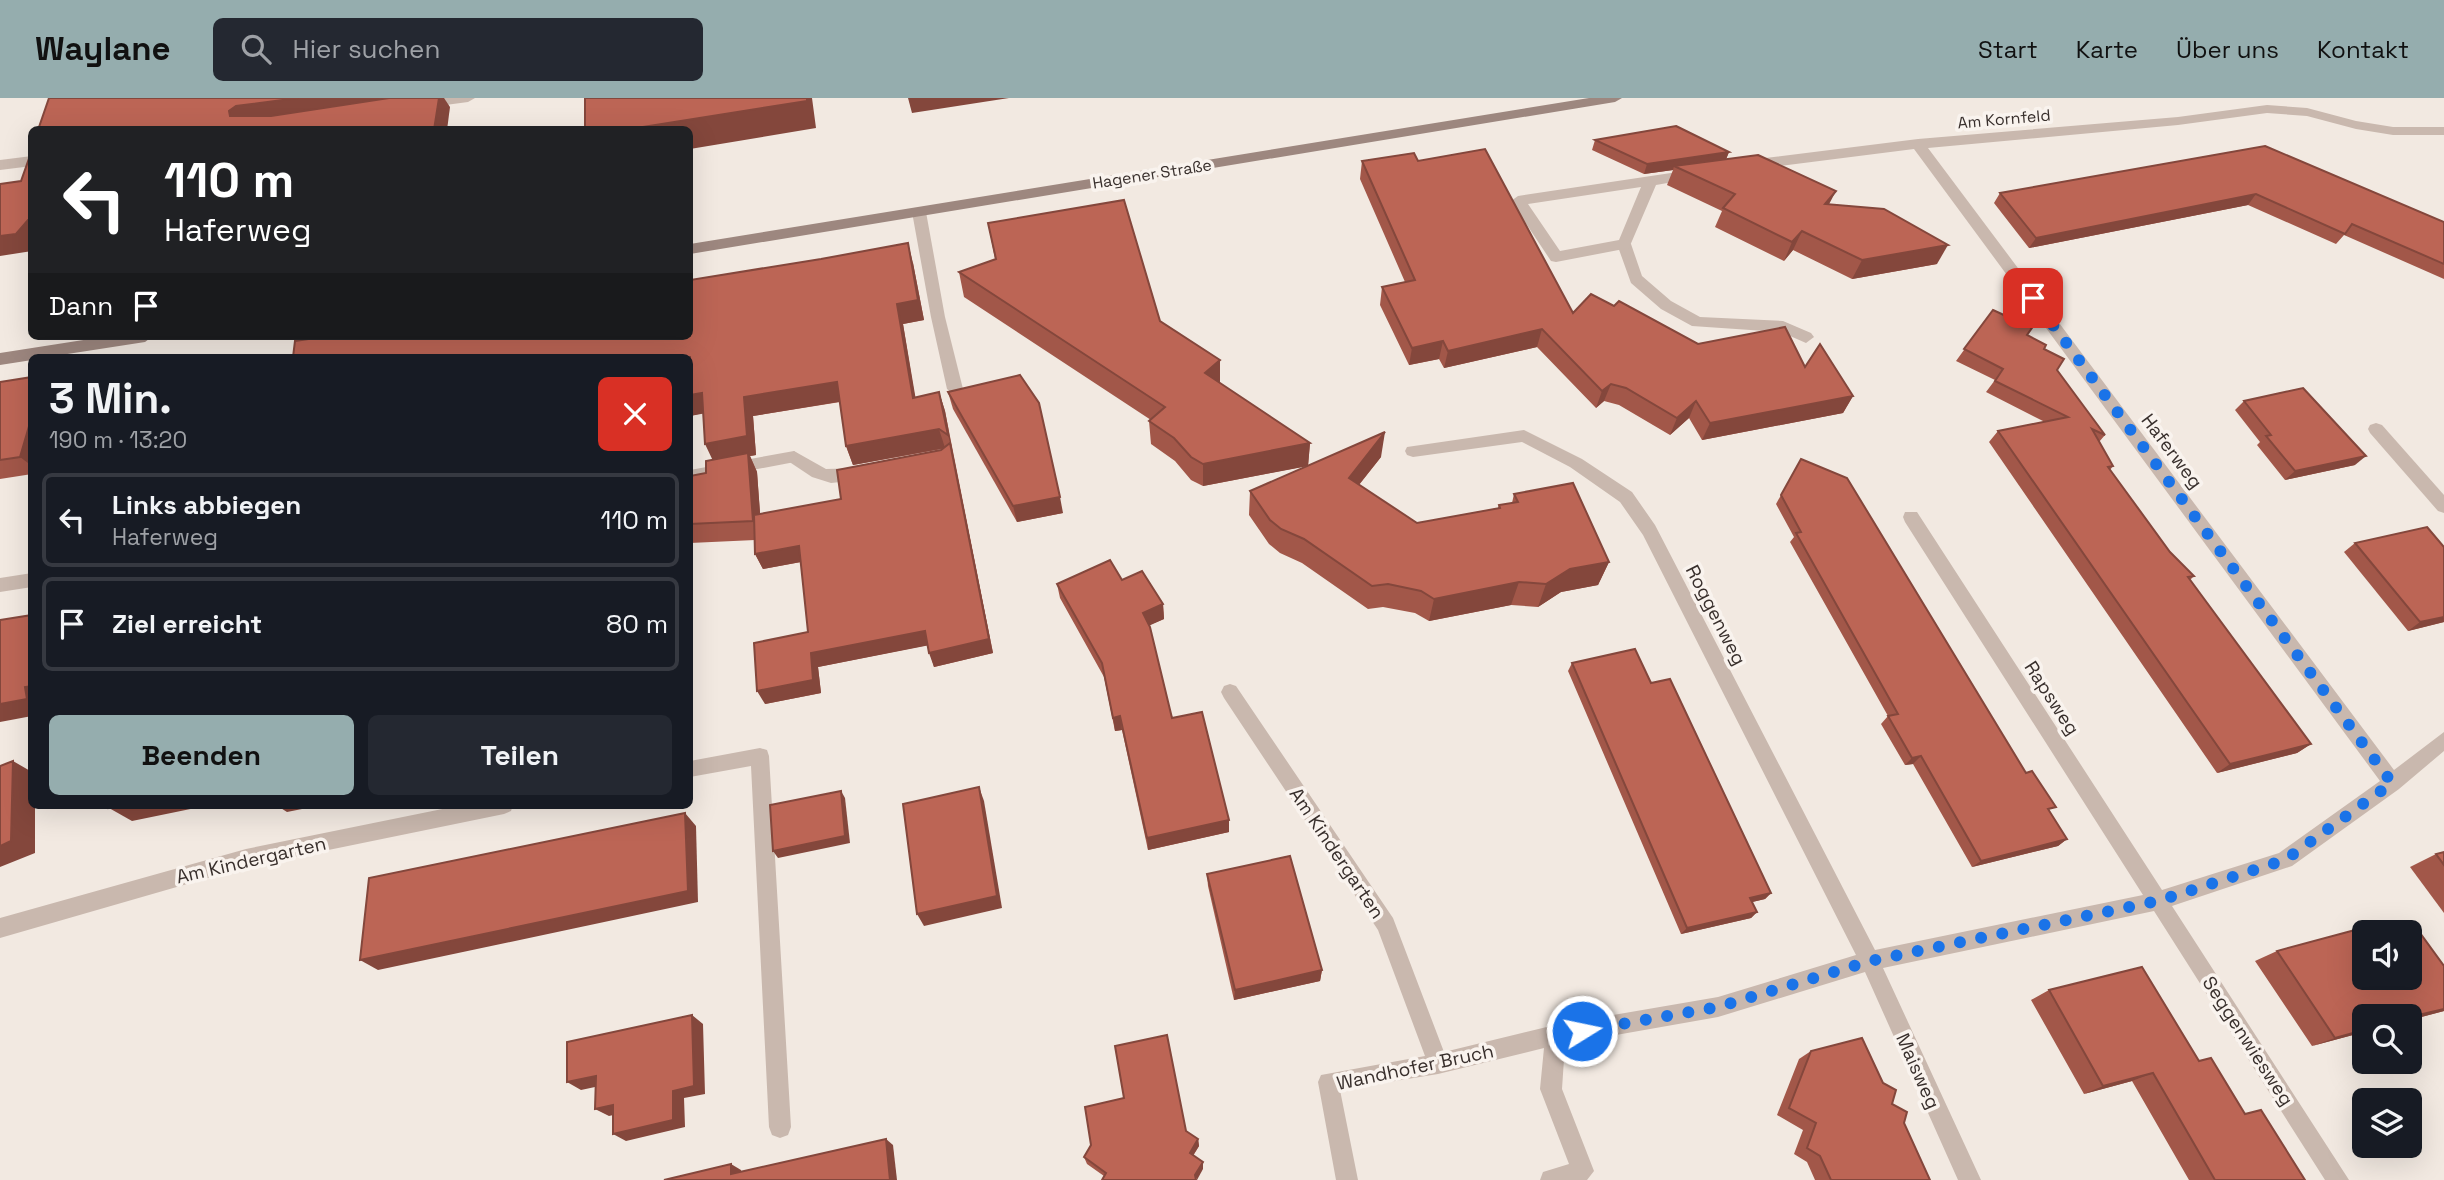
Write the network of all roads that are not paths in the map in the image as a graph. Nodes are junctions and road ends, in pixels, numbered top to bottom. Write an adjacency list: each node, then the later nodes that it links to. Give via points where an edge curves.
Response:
1 (468, 98): 3 (street)
2 (1615, 98): 11 (main road, Hagener Straße)
3 (414, 106)
4 (2444, 131): 5 (street, Am Kornfeld, via 2393,131 2307,112 2267,109)
5 (1919, 144): 8 (street, Am Kornfeld); 31 (street, Haferweg)
6 (28, 162): 7 (street)
7 (0, 165)
8 (1730, 168)
9 (1703, 173): 10 (street)
10 (1651, 181): 12 (street); 12 (street, via 1518,201 1556,257)
11 (919, 212): 13 (main road, Hagener Straße); 19 (street)
12 (1624, 244): 14 (street, via 1636,279 1666,305 1697,322 1783,327)
13 (693, 249)
14 (1806, 337)
15 (120, 340): 16 (main road)
16 (32, 354)
17 (28, 355): 18 (main road)
18 (0, 359)
19 (955, 389)
20 (2376, 429): 24 (street)
21 (1413, 451): 35 (street, Roggenweg, via 1524,436 1576,463 1626,497 1649,530)
22 (877, 471): 23 (street, via 830,478 794,457)
23 (693, 475)
24 (2444, 506)
25 (1911, 517): 33 (street, Rapsweg)
26 (28, 580): 27 (street)
27 (0, 584)
28 (1230, 692): 37 (street, Am Kindergarten, via 1386,925)
29 (2444, 740): 31 (street, Wandhofer Bruch)
30 (693, 768): 38 (street, via 760,756)
31 (2392, 783): 33 (street, Wandhofer Bruch, via 2285,860)
32 (485, 809): 34 (street, Am Kindergarten, via 246,858)
33 (2158, 901): 35 (street, Wandhofer Bruch); 42 (street, Seggenwiesweg)
34 (0, 928)
35 (1870, 961): 36 (street, Wandhofer Bruch, via 1718,1007); 41 (street, Maisweg)
36 (1555, 1035): 37 (street, Wandhofer Bruch); 40 (street, via 1551,1089 1583,1171)
37 (1438, 1064): 39 (street, Wandhofer Bruch, via 1328,1083)
38 (780, 1127)
39 (1347, 1180)
40 (1550, 1180)
41 (1970, 1180)
42 (2338, 1180)

